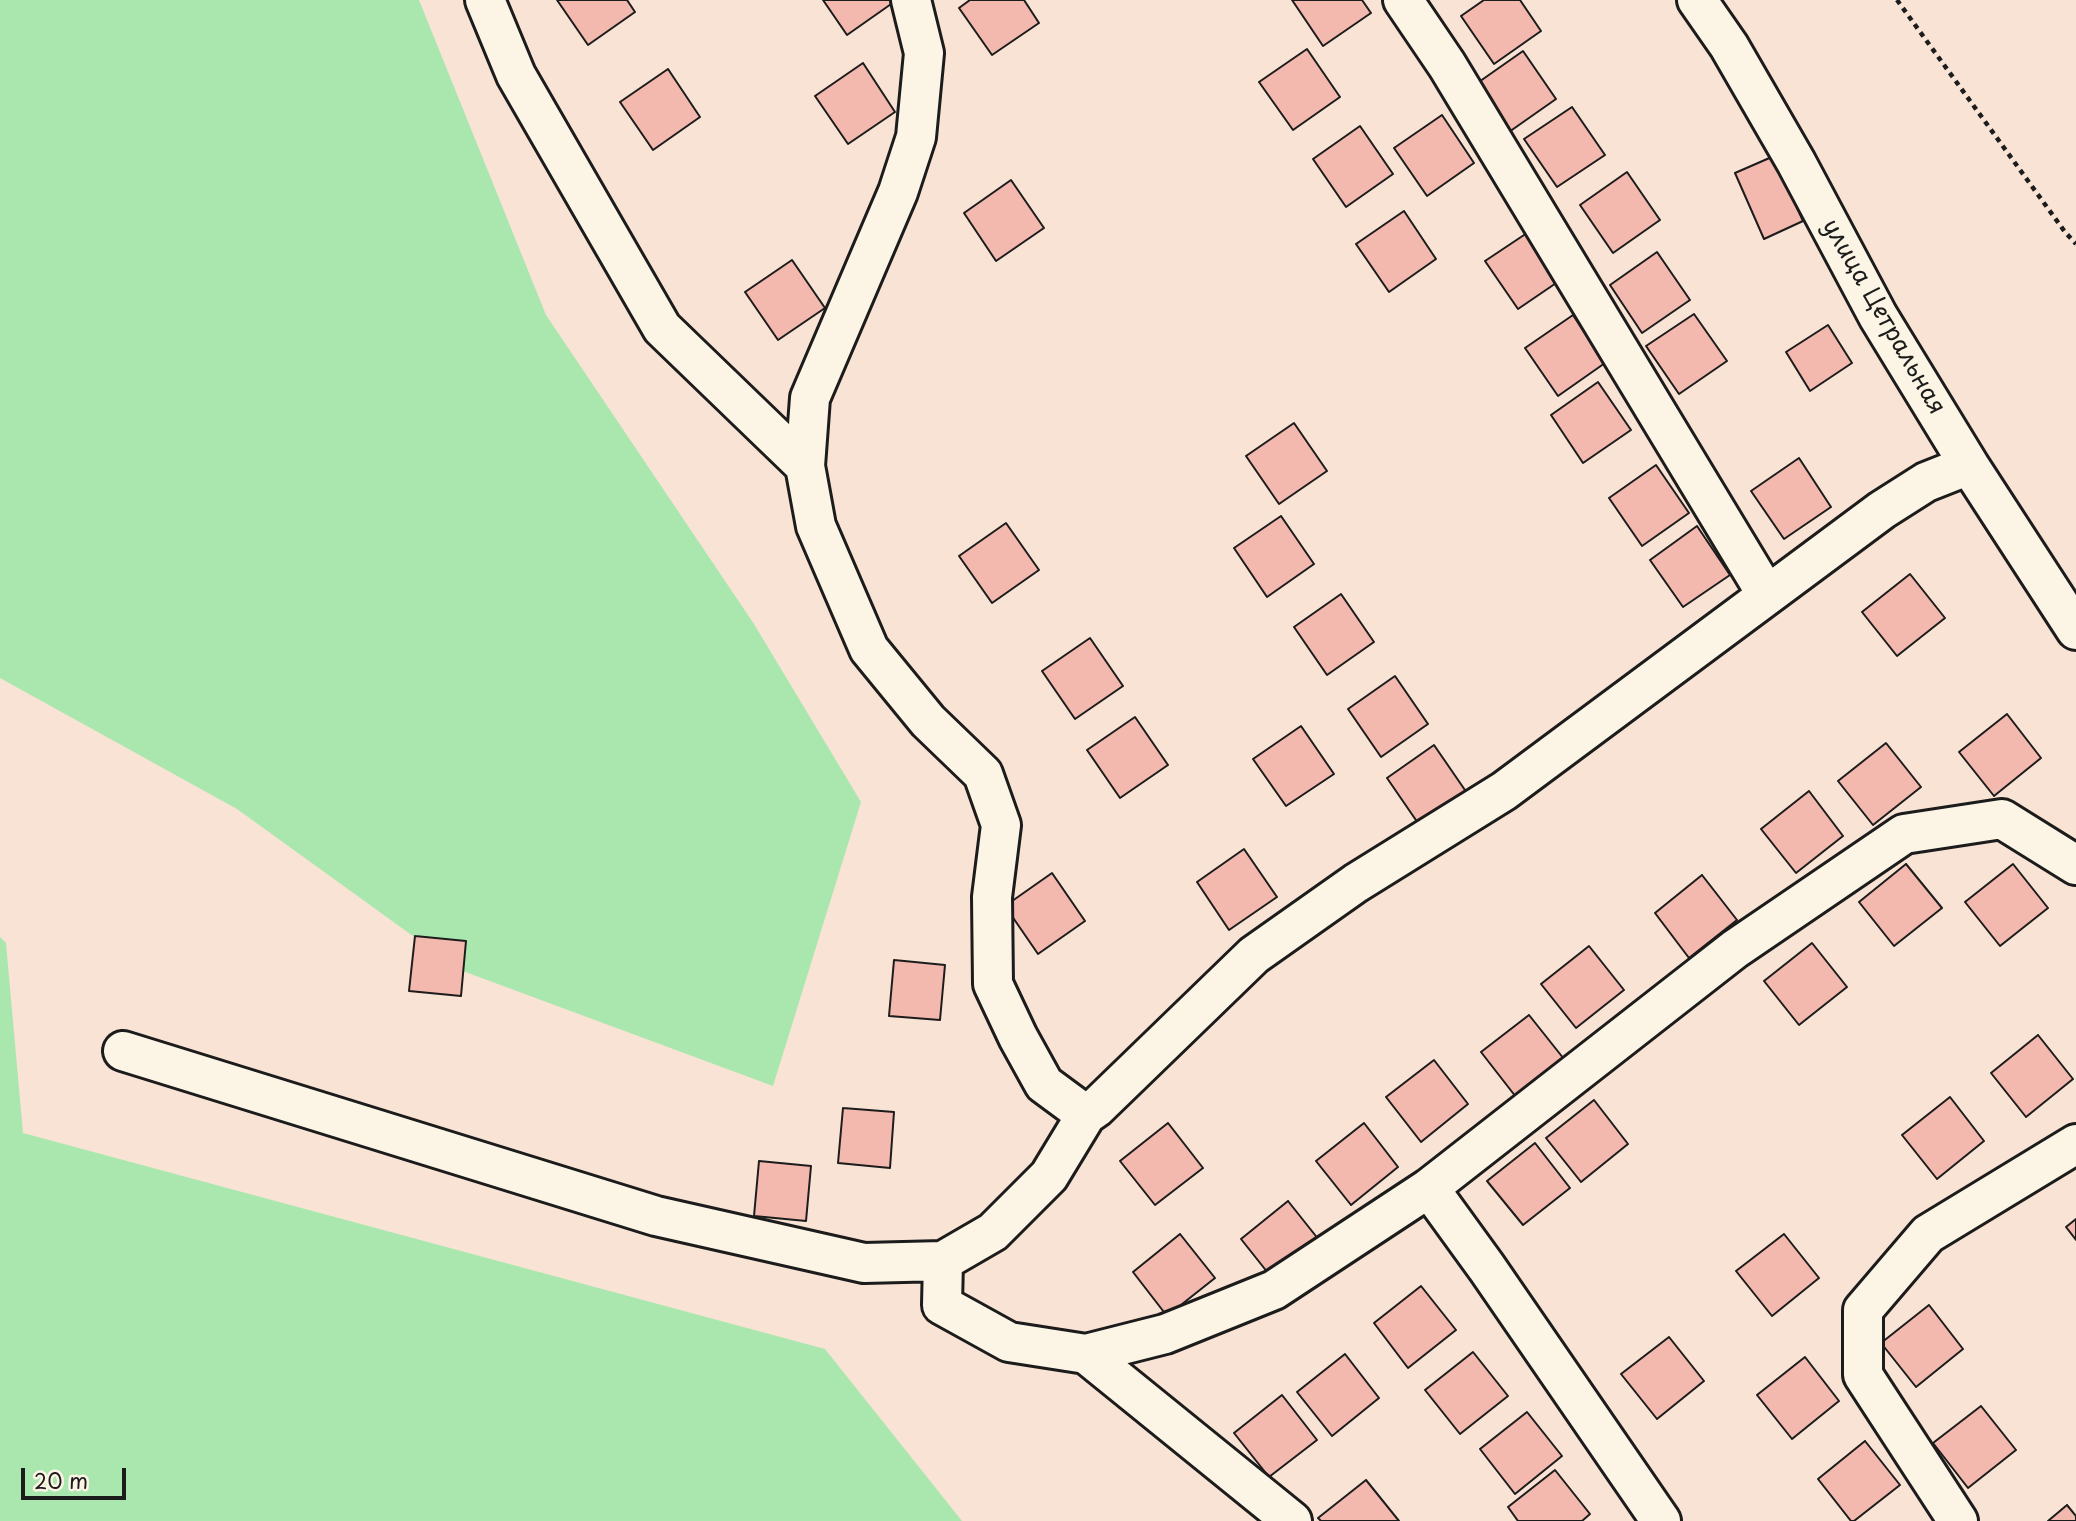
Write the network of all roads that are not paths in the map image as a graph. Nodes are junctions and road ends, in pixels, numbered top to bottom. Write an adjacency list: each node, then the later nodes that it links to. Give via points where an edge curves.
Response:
1 (485, 0): 5 (street, via 516,75 662,328)
2 (911, 0): 5 (street, via 924,53 916,137 898,192 810,398)
3 (1403, 0): 7 (street, via 1447,65)
4 (1697, 0): 6 (street, улица Цетральная, via 1729,46 1878,316)
5 (805, 466): 11 (street, via 816,526 869,649 928,721 983,774 1001,825 992,897 993,984 1044,1084)
6 (1969, 466): 7 (street, via 1926,482 1882,510); 8 (street, улица Цетральная)
7 (1767, 595): 11 (street, via 1504,791 1356,883 1254,955)
8 (2076, 630)
9 (2076, 865): 13 (street, via 2002,819 1904,834 1735,949)
10 (123, 1051): 14 (street, via 656,1216 864,1263)
11 (1086, 1115): 14 (street, via 1049,1176 993,1232)
12 (2076, 1144): 18 (street, via 1928,1234 1863,1310 1863,1375)
13 (1429, 1188): 15 (street, via 1274,1290 1165,1334); 17 (street)
14 (943, 1261): 15 (street, via 942,1305 1009,1342)
15 (1086, 1354): 16 (street)
16 (1292, 1521)
17 (1661, 1521)
18 (1958, 1521)

